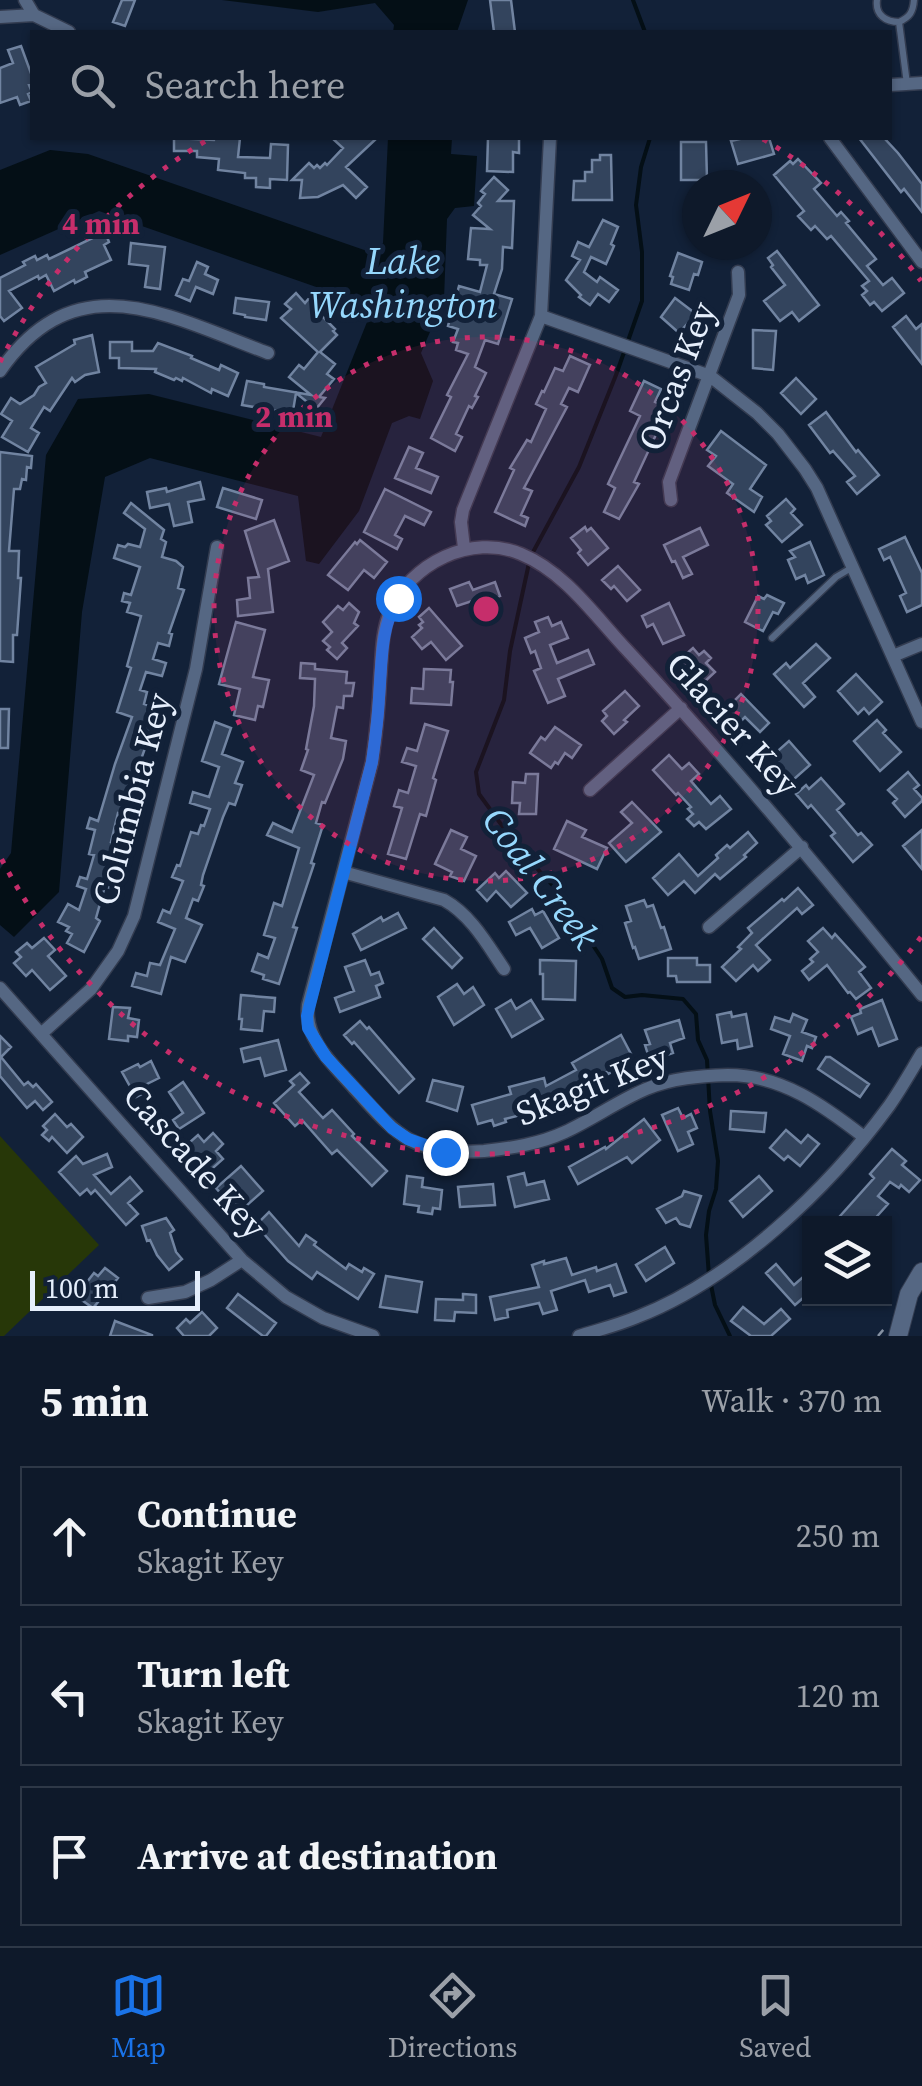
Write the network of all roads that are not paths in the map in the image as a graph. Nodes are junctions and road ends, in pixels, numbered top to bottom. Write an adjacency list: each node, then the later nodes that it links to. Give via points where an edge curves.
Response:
1 (25, 0): 4 (street)
2 (877, 0): 6 (lane, via 880,16)
3 (914, 0): 6 (lane)
4 (34, 15): 5 (street); 7 (street)
5 (0, 17)
6 (900, 22): 8 (lane)
7 (65, 30)
8 (915, 84)
9 (552, 140): 13 (street)
10 (831, 140): 11 (street)
11 (922, 262)
12 (738, 272): 16 (street, Orcas Key, via 739,294)
13 (541, 316): 16 (street); 19 (street, via 463,510)
14 (268, 353): 15 (street, via 120,305 49,320)
15 (0, 370)
16 (710, 376): 17 (street, Orcas Key, via 669,482); 20 (street, via 757,413 806,469)
17 (671, 500)
18 (217, 547): 33 (street, Columbia Key, via 196,668 134,916 105,972)
19 (464, 548): 24 (street, Glacier Key, via 498,547 554,573); 28 (street, Skagit Key, via 423,570 390,612 372,762)
20 (853, 567): 21 (lane); 23 (street)
21 (772, 638)
22 (922, 644): 23 (street)
23 (893, 656): 25 (street)
24 (681, 708): 26 (street); 27 (street, Glacier Key)
25 (922, 722)
26 (590, 790)
27 (802, 846): 29 (street); 32 (street, Glacier Key)
28 (343, 872): 30 (street, via 452,904); 35 (street, Skagit Key, via 308,1005 308,1028 326,1057 408,1139 445,1152 514,1148 564,1132 647,1089 700,1076 752,1078 790,1089)
29 (709, 927)
30 (504, 969)
31 (0, 988): 33 (street, Cascade Key)
32 (922, 995)
33 (41, 1034): 36 (street, Cascade Key)
34 (922, 1053): 35 (street)
35 (864, 1138): 40 (street, via 794,1212 703,1284 638,1317)
36 (242, 1260): 38 (street, via 185,1292); 39 (street, Cascade Key, via 286,1297)
37 (922, 1272): 41 (street)
38 (148, 1298)
39 (373, 1336)
40 (578, 1336)
41 (898, 1336)

